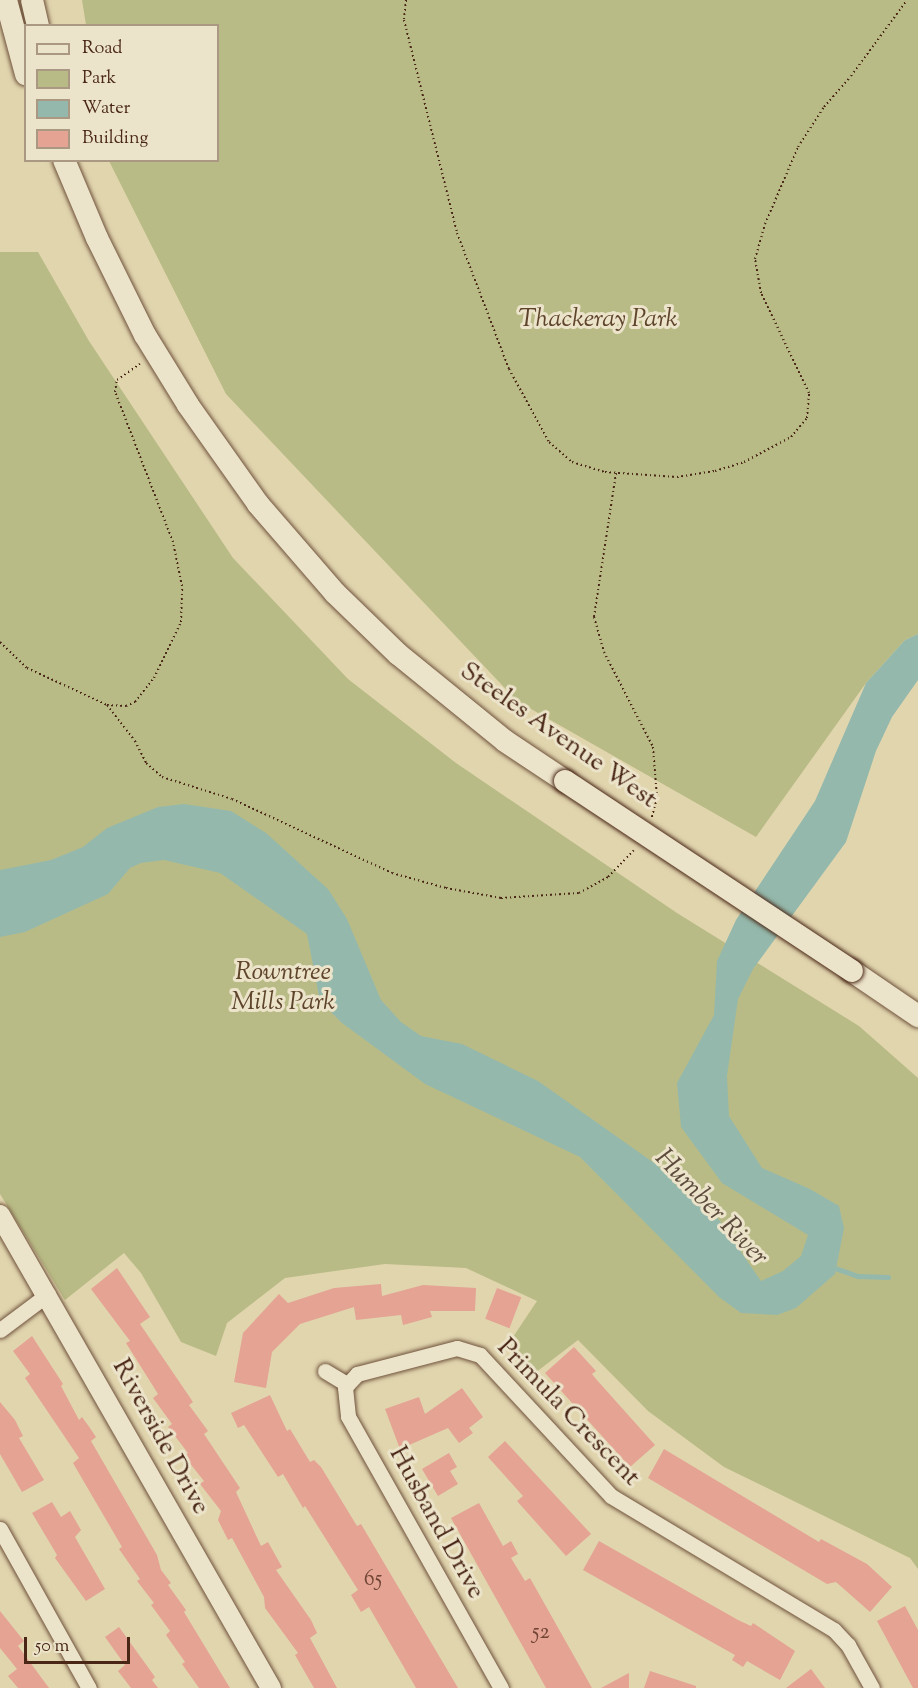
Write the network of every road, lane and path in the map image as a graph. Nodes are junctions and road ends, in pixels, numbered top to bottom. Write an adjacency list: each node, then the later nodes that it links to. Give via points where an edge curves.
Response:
1 (6, 0): 6 (main road)
2 (32, 0): 5 (main road)
3 (406, 0): 9 (path, via 404,20 410,49 457,233 509,369 549,442 572,462)
4 (907, 0): 9 (path, via 798,147 765,224 755,259 761,293 809,393 807,418 792,437 715,471 677,477)
5 (38, 24)
6 (24, 67)
7 (65, 162): 8 (main road, Steeles Avenue West, via 109,264)
8 (156, 354): 11 (path, via 126,371 117,380 115,392 173,543 182,586 181,621 142,696 126,706); 14 (main road, Steeles Avenue West, bridge, via 241,481 334,592 458,704 565,781)
9 (616, 473): 12 (path, via 594,617 604,652 653,747 657,798)
10 (0, 642): 11 (path, via 27,668)
11 (107, 705): 13 (path, via 146,762 162,777 232,799 392,873 446,888 501,898 579,893 609,877)
12 (651, 820)
13 (635, 850)
14 (918, 1016)
15 (0, 1215): 16 (street, Riverside Drive)
16 (48, 1294): 17 (street); 22 (street, Riverside Drive)
17 (0, 1330)
18 (326, 1371): 19 (street)
19 (348, 1381): 23 (street, Husband Drive, via 343,1399 348,1416); 24 (street, Primula Crescent, via 357,1374 457,1348 480,1355 611,1496 834,1630 848,1645)
20 (0, 1529): 21 (street)
21 (89, 1688)
22 (271, 1688)
23 (501, 1688)
24 (872, 1688)

